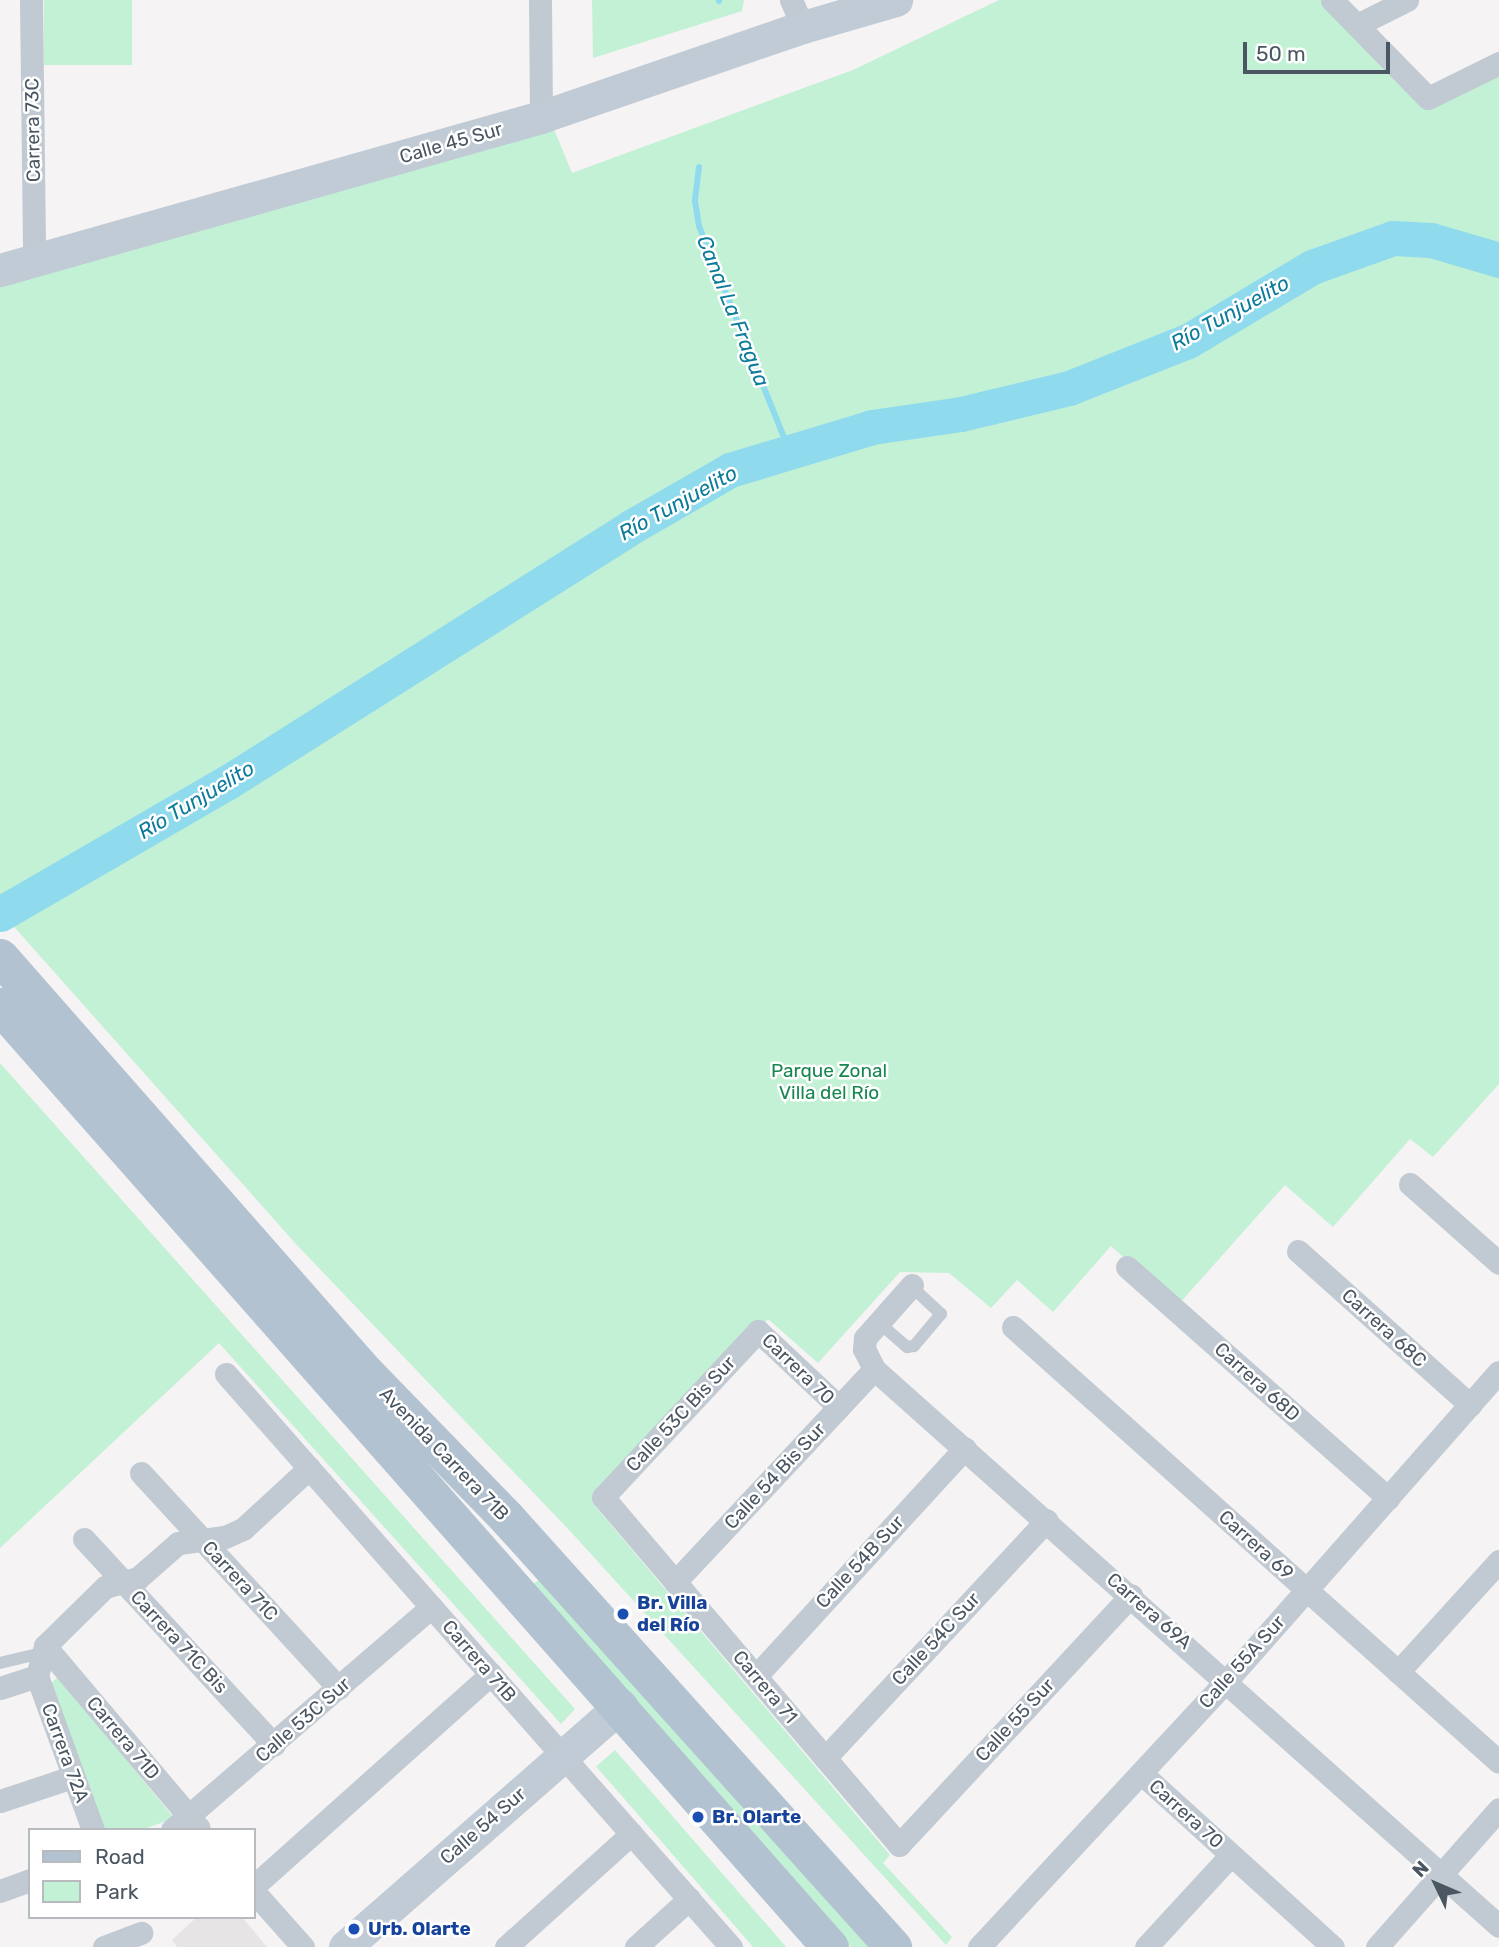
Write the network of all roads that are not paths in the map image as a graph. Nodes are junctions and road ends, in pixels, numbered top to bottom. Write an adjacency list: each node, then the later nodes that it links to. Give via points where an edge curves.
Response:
1 (31, 0): 10 (street, Carrera 73C)
2 (540, 0): 9 (street)
3 (896, 0): 6 (street, Calle 45 Sur)
4 (1332, 0): 7 (street)
5 (1407, 0): 7 (street)
6 (797, 13): 9 (street, Calle 45 Sur)
7 (1357, 25): 8 (street, via 1428,98)
8 (1499, 63)
9 (541, 117): 10 (street, Calle 45 Sur)
10 (34, 260): 11 (street, Calle 45 Sur)
11 (0, 270)
12 (0, 957): 18 (main road, Avenida Carrera 71B)
13 (0, 1006): 18 (main road, Avenida Carrera 71B)
14 (1410, 1184): 16 (street)
15 (1298, 1251): 26 (street, Carrera 68C)
16 (1499, 1263)
17 (1127, 1267): 32 (street, Carrera 68D)
18 (262, 1279): 52 (main road, Avenida Carrera 71B); 83 (main road, Avenida Carrera 71B, via 365,1372 506,1517)
19 (912, 1286): 20 (street); 20 (lane, via 941,1314 914,1346 907,1347)
20 (877, 1321): 23 (street, via 865,1338 864,1349)
21 (1013, 1327): 40 (street, Carrera 69)
22 (758, 1331): 27 (street, Carrera 70); 31 (street, Calle 53C Bis Sur)
23 (874, 1369): 27 (street, Calle 54 Bis Sur); 28 (street, Carrera 69A)
24 (1499, 1372): 26 (street, Calle 55A Sur)
25 (226, 1374): 29 (street, Carrera 71B)
26 (1470, 1405): 32 (street, Calle 55A Sur)
27 (839, 1407): 37 (street, Calle 54 Bis Sur)
28 (965, 1448): 33 (street, Carrera 69A); 48 (street, Calle 54B Sur)
29 (309, 1468): 35 (street, via 243,1529 225,1537); 42 (street, Carrera 71B)
30 (141, 1473): 35 (street, Carrera 71C)
31 (603, 1497): 37 (street, Carrera 71)
32 (1388, 1498): 40 (street, Calle 55A Sur)
33 (1047, 1520): 41 (street, Carrera 69A); 55 (street, Calle 54C Sur)
34 (84, 1539): 38 (street, Carrera 71C Bis)
35 (201, 1539): 38 (street, via 177,1543 138,1578); 51 (street, Carrera 71C)
36 (1499, 1561): 39 (street)
37 (675, 1582): 48 (street, Carrera 71)
38 (124, 1583): 43 (street, via 105,1587); 53 (street, Carrera 71C Bis)
39 (1491, 1587): 45 (street)
40 (1307, 1590): 45 (street, Carrera 69); 49 (street, Calle 55A Sur)
41 (1131, 1595): 49 (street, Carrera 69A); 64 (street, Calle 55 Sur)
42 (431, 1607): 46 (street, Carrera 71B); 51 (street, Calle 53C Sur)
43 (43, 1650): 44 (lane); 47 (street); 61 (street, Carrera 71D)
44 (0, 1663)
45 (1398, 1672): 56 (street, Carrera 69)
46 (491, 1674): 54 (street, Carrera 71B); 68 (street)
47 (37, 1676): 50 (street); 58 (street, Carrera 72A)
48 (755, 1676): 55 (street, Carrera 71)
49 (1228, 1679): 57 (street, Calle 55A Sur); 66 (street, Carrera 69A)
50 (0, 1688)
51 (339, 1688): 53 (street, Calle 53C Sur)
52 (621, 1705): 54 (street, Calle 54 Sur); 82 (main road, Avenida Carrera 71B)
53 (274, 1745): 61 (street, Calle 53C Sur)
54 (563, 1756): 63 (street, Carrera 71B); 75 (street, Calle 54 Sur)
55 (825, 1758): 64 (street, Carrera 71)
56 (1499, 1762)
57 (1141, 1773): 65 (street, Carrera 70); 74 (street, Calle 55A Sur)
58 (72, 1777): 59 (street); 62 (street, Carrera 72A)
59 (0, 1801)
60 (1499, 1809): 66 (street)
61 (188, 1826)
62 (92, 1828)
63 (631, 1834): 71 (street, Carrera 71B); 79 (street)
64 (899, 1845)
65 (1231, 1855): 76 (street); 84 (street, Carrera 70)
66 (1442, 1874): 72 (street, Carrera 69A); 85 (street)
67 (28, 1882): 69 (street)
68 (256, 1884)
69 (0, 1891)
70 (256, 1894): 78 (street)
71 (689, 1899): 80 (street); 81 (street, Carrera 71B)
72 (1499, 1926)
73 (142, 1932): 77 (street)
74 (990, 1943)
75 (349, 1946)
76 (1148, 1946)
77 (104, 1947)
78 (303, 1947)
79 (506, 1947)
80 (636, 1947)
81 (731, 1947)
82 (830, 1947)
83 (893, 1947)
84 (1333, 1947)
85 (1377, 1947)

